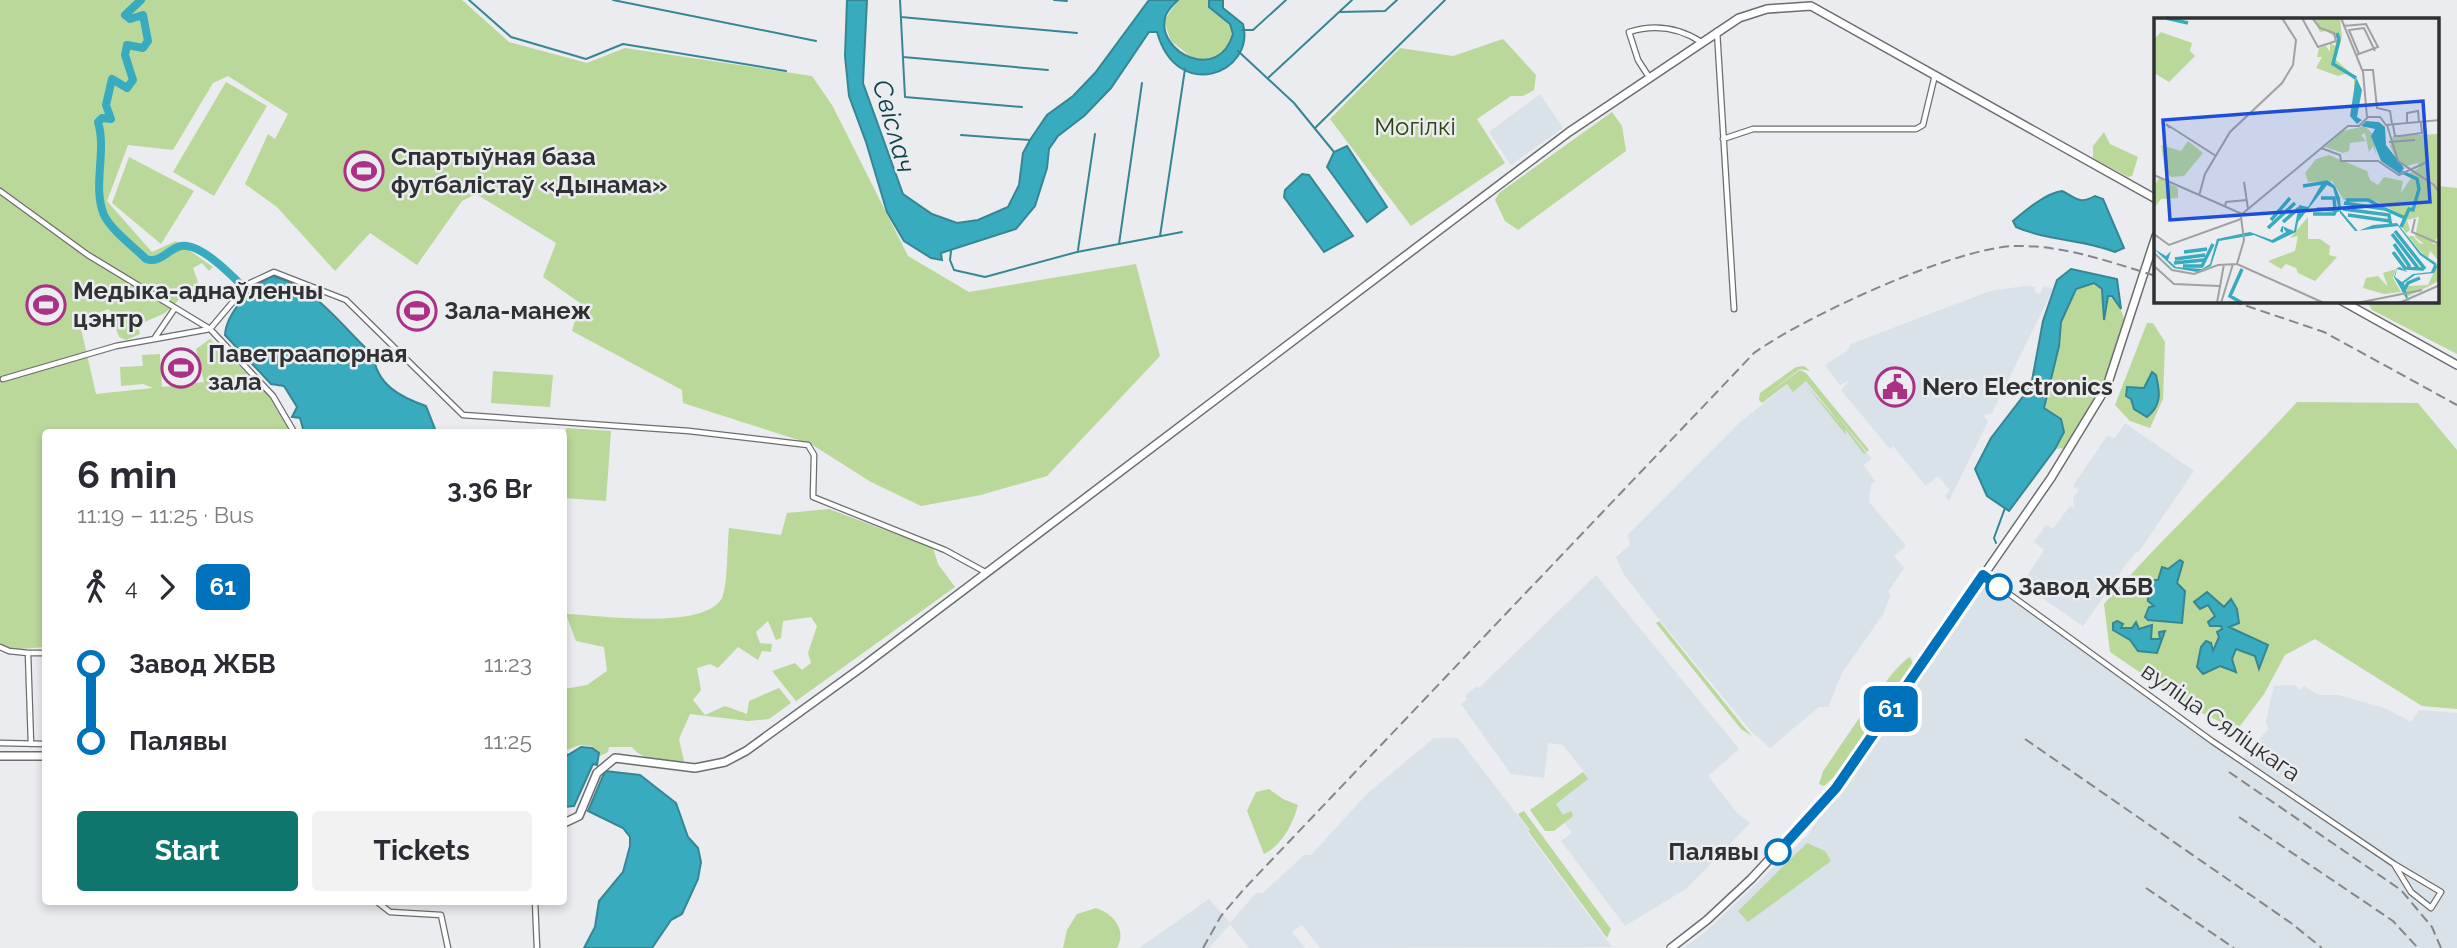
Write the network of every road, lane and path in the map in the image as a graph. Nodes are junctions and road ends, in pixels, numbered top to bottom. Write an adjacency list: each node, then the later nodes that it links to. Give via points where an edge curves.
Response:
1 (1717, 31): 2 (main road); 3 (main road, via 1767,9 1811,6); 5 (street)
2 (1701, 42): 4 (main road); 4 (street, via 1679,29 1629,32)
3 (1935, 74): 5 (street, via 1923,125 1916,129 1753,129); 7 (main road)
4 (1649, 77): 17 (main road)
5 (1723, 139): 11 (street)
6 (0, 191): 10 (street, via 88,255)
7 (2154, 198)
8 (2154, 242): 18 (main road, via 2107,386)
9 (2346, 303): 14 (main road)
10 (175, 308): 12 (street); 13 (street)
11 (1734, 309)
12 (210, 329): 13 (street); 16 (street, via 273,396); 17 (street, via 239,292 274,272 346,300 463,415 689,430 808,445 814,455 813,497 945,550)
13 (153, 340): 15 (street, via 116,346)
14 (2457, 365)
15 (3, 379)
16 (292, 429)
17 (987, 573): 27 (main road, via 725,762 695,768 615,758 597,773 581,813)
18 (1983, 575): 28 (street, вуліца Сяліцкага, via 2212,741); 33 (main road, via 1829,796 1751,879)
19 (0, 647): 20 (street)
20 (28, 653): 21 (street); 23 (street)
21 (42, 653)
22 (0, 743): 23 (street)
23 (32, 744): 24 (street)
24 (42, 744)
25 (0, 756): 26 (main road)
26 (42, 756)
27 (567, 822)
28 (2394, 864): 28 (street, вуліца Сяліцкага, via 2411,892 2431,908 2441,892)
29 (381, 905): 31 (street, via 390,912 436,913 443,919)
30 (535, 905): 32 (street)
31 (448, 948)
32 (537, 948)
33 (1671, 948)

